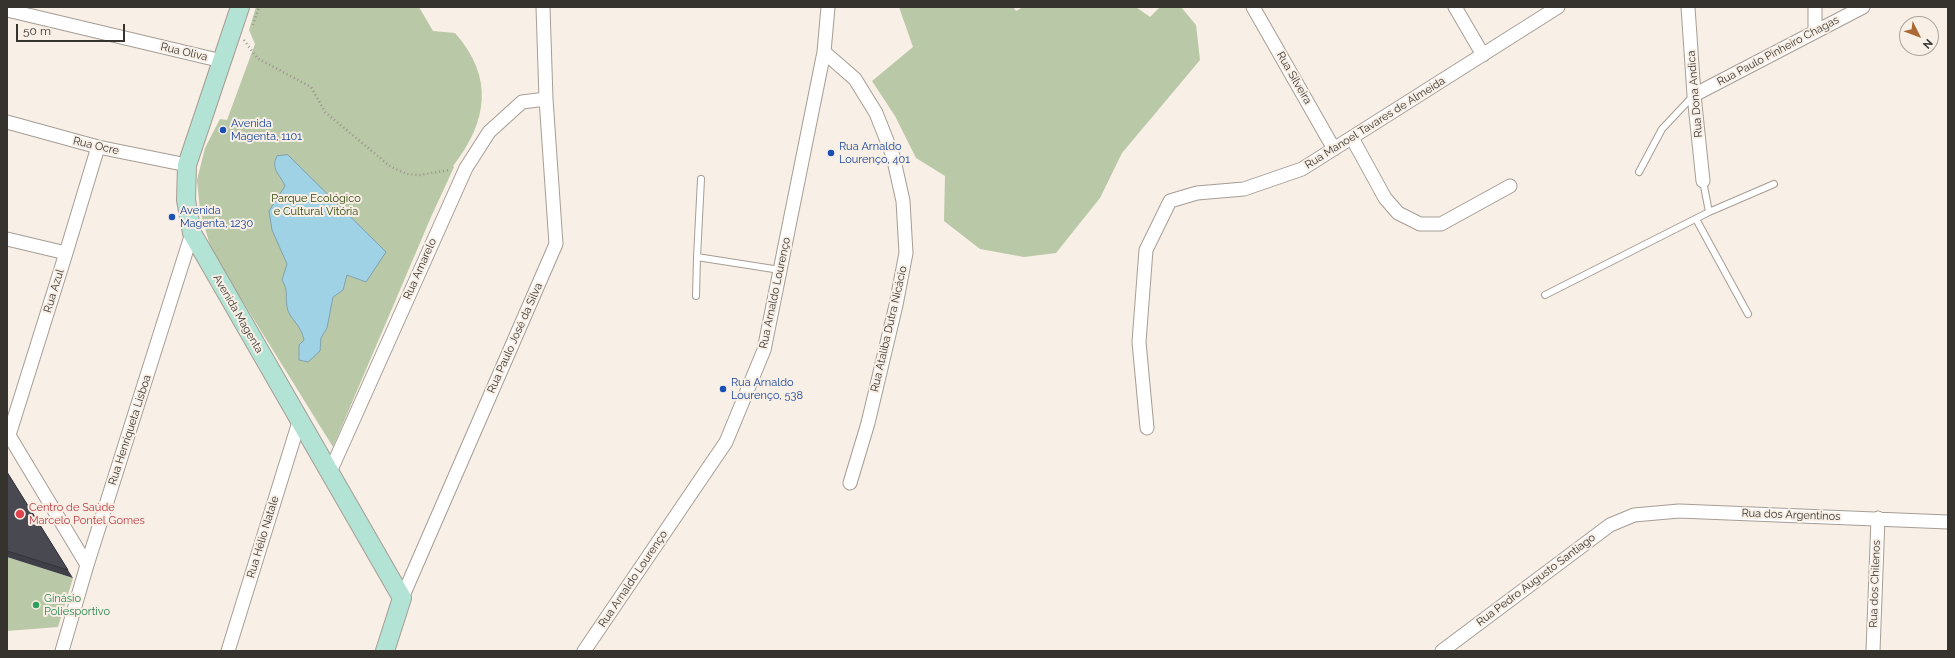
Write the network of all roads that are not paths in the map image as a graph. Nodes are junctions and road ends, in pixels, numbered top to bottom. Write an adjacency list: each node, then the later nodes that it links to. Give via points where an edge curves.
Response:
1 (240, 7): 14 (street, Avenida Magenta, via 240,32)
2 (543, 7): 16 (street, Rua Paulo José da Silva)
3 (828, 7): 12 (street, Rua Arnaldo Lourenço)
4 (1253, 7): 20 (street, Rua Silveira)
5 (1455, 7): 13 (street)
6 (1558, 7): 13 (street, Rua Manoel Tavares de Almeida)
7 (1688, 7): 15 (street, Rua Dona Andica)
8 (1815, 7): 11 (street)
9 (1863, 7): 11 (street, Rua Paulo Pinheiro Chagas)
10 (7, 10): 14 (street, Rua Oliva)
11 (1815, 32): 15 (street, Rua Paulo Pinheiro Chagas)
12 (824, 52): 33 (street, Rua Arnaldo Lourenço); 41 (street, Rua Ataliba Dutra Nicácio, via 854,79 876,112 893,156 903,201 906,253 868,423)
13 (1483, 55): 18 (street, Rua Manoel Tavares de Almeida)
14 (222, 61): 21 (street, Avenida Magenta)
15 (1694, 95): 22 (lane, via 1662,129); 24 (street, Rua Dona Andica)
16 (546, 99): 40 (street, Rua Amarelo, via 522,102 489,132 466,168); 46 (street, Rua Paulo José da Silva, via 556,244)
17 (7, 122): 19 (street, Rua Ocre)
18 (1352, 138): 20 (street, Rua Manoel Tavares de Almeida); 26 (street, via 1385,198 1398,214 1420,224 1441,224)
19 (98, 147): 21 (street, Rua Ocre); 31 (street, Rua Azul)
20 (1334, 149): 38 (street, Rua Manoel Tavares de Almeida, via 1302,169 1244,189 1197,192 1170,201 1146,250 1139,342)
21 (186, 165): 29 (street, Avenida Magenta, via 186,200)
22 (1639, 172)
23 (701, 178): 32 (lane)
24 (1703, 180): 27 (lane)
25 (1774, 184): 27 (lane)
26 (1510, 186)
27 (1709, 212): 28 (lane)
28 (1696, 219): 34 (lane); 36 (lane)
29 (192, 233): 37 (street, Avenida Magenta); 45 (street, Rua Henriqueta Lisboa)
30 (7, 239): 31 (street)
31 (66, 253): 39 (street, Rua Azul)
32 (697, 257): 33 (lane); 35 (lane)
33 (780, 270): 50 (street, Rua Arnaldo Lourenço, via 764,350 726,442)
34 (1545, 295)
35 (696, 296)
36 (1748, 314)
37 (299, 422): 40 (street, Avenida Magenta); 48 (street, Rua Hélio Natale)
38 (1147, 428)
39 (8, 433): 45 (street)
40 (330, 472): 46 (street, Avenida Magenta)
41 (850, 483)
42 (1634, 515): 43 (street, Rua dos Argentinos, via 1679,511); 51 (street, Rua Pedro Augusto Santiago, via 1610,525)
43 (1878, 518): 44 (street, Rua dos Argentinos); 52 (street, Rua dos Chilenos)
44 (1948, 522)
45 (87, 565): 47 (street, Rua Henriqueta Lisboa)
46 (402, 598): 49 (street, Rua Paulo José da Silva)
47 (62, 651)
48 (228, 651)
49 (386, 651)
50 (584, 651)
51 (1442, 651)
52 (1873, 651)

